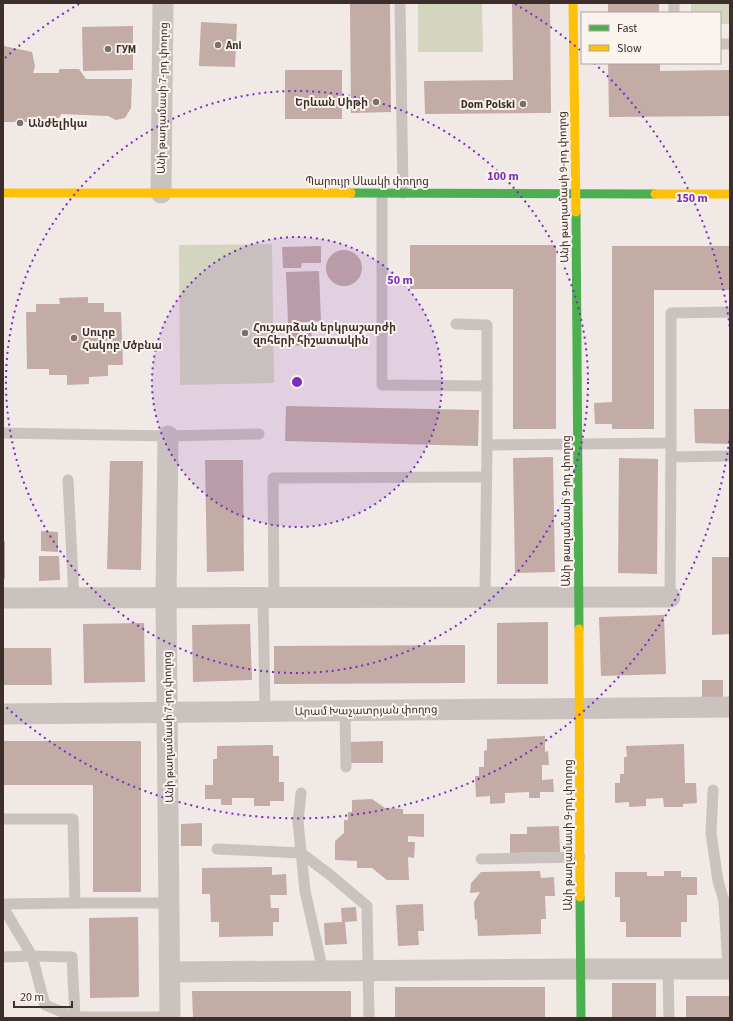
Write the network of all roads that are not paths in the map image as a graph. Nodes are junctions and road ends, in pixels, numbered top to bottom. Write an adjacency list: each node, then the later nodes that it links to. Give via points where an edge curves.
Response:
1 (163, 3): 5 (street, Անի թաղամասի 7-րդ փողոց)
2 (400, 3): 7 (lane)
3 (573, 3): 8 (street, Անի թաղամասի 9-րդ փողոց)
4 (3, 193): 5 (street, Պարույր Սևակի փողոց)
5 (161, 193): 6 (street, Պարույր Սևակի փողոց)
6 (382, 193): 7 (street, Պարույր Սևակի փողոց); 12 (lane, via 382,385)
7 (403, 193): 8 (street, Պարույր Սևակի փողոց)
8 (576, 193): 9 (street, Պարույր Սևակի փողոց); 16 (street, Անի թաղամասի 9-րդ փողոց)
9 (730, 194)
10 (730, 312): 17 (lane, via 671,312)
11 (456, 324): 12 (lane, via 487,325)
12 (487, 386): 18 (lane)
13 (3, 433): 15 (lane)
14 (259, 434): 15 (lane)
15 (168, 436): 29 (street, Անի թաղամասի 7-րդ փողոց)
16 (577, 444): 17 (lane); 18 (lane); 27 (street, Անի թաղամասի 9-րդ փողոց)
17 (671, 444): 20 (lane)
18 (487, 445): 21 (lane)
19 (730, 456): 20 (lane)
20 (671, 457): 23 (lane)
21 (486, 477): 25 (lane, via 273,478); 26 (lane)
22 (68, 480): 28 (lane)
23 (670, 597): 27 (street)
24 (3, 598): 28 (street)
25 (269, 598): 26 (street); 29 (street); 33 (lane)
26 (485, 598): 27 (street)
27 (578, 598): 31 (street, Անի թաղամասի 9-րդ փողոց)
28 (74, 599): 29 (street)
29 (166, 599): 34 (street, Անի թաղամասի 7-րդ փողոց)
30 (730, 706): 31 (street, Արամ Խաչատրյան փողոց)
31 (579, 708): 32 (street, Արամ Խաչատրյան փողոց); 42 (street, Անի թաղամասի 9-րդ փողոց)
32 (345, 710): 33 (street, Արամ Խաչատրյան փողոց); 36 (lane)
33 (265, 711): 34 (street, Արամ Խաչատրյան փողոց)
34 (167, 713): 35 (street, Արամ Խաչատրյան փողոց); 46 (street, Անի թաղամասի 7-րդ փողոց)
35 (3, 714)
36 (346, 767)
37 (713, 790): 44 (lane, via 711,834 718,881)
38 (301, 793): 41 (lane, via 298,822)
39 (3, 819): 45 (lane, via 73,819)
40 (217, 849): 41 (lane)
41 (301, 853): 54 (lane, via 304,891); 55 (lane, via 368,906)
42 (580, 857): 43 (lane); 51 (street, Անի թաղամասի 9-րդ փողոց)
43 (481, 859)
44 (727, 897): 53 (lane, via 724,901)
45 (75, 903): 46 (lane); 47 (lane)
46 (169, 903): 56 (street, Անի թաղամասի 7-րդ փողոց)
47 (3, 904)
48 (3, 907): 50 (lane)
49 (3, 956): 50 (lane)
50 (32, 956): 57 (lane, via 45,1005); 57 (lane, via 72,957)
51 (581, 969): 52 (street); 55 (street); 60 (street, Անի թաղամասի 9-րդ փողոց)
52 (668, 969): 53 (street); 61 (lane)
53 (729, 969)
54 (323, 971): 55 (street); 56 (street)
55 (368, 971): 59 (lane)
56 (170, 972): 58 (street, Անի թաղամասի 7-րդ փողոց)
57 (75, 1017): 58 (lane)
58 (170, 1017)
59 (369, 1018)
60 (581, 1018)
61 (669, 1018)

